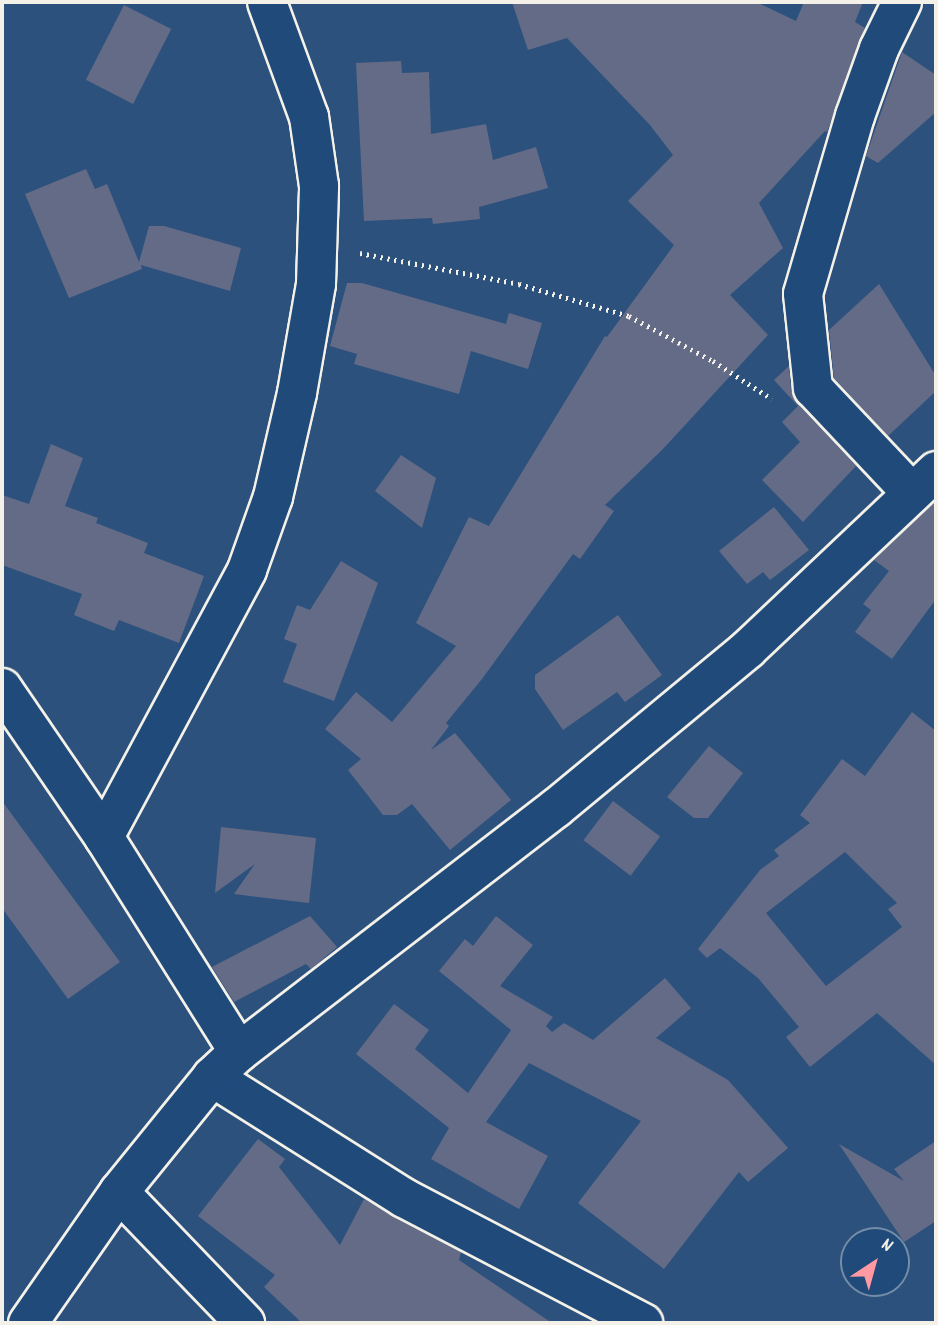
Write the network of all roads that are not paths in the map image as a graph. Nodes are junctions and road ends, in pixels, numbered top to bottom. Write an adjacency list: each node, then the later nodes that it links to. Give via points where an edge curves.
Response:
1 (267, 2): 5 (street, via 309,117 319,186 316,284 297,393 273,497 247,570)
2 (902, 2): 3 (street, via 855,116 803,293 813,388)
3 (924, 482): 6 (street, via 748,649 556,808)
4 (2, 688): 5 (street)
5 (104, 837): 6 (street)
6 (226, 1064): 7 (street); 10 (street, via 404,1198)
7 (119, 1192): 8 (street); 9 (street)
8 (28, 1323)
9 (246, 1323)
10 (643, 1323)

